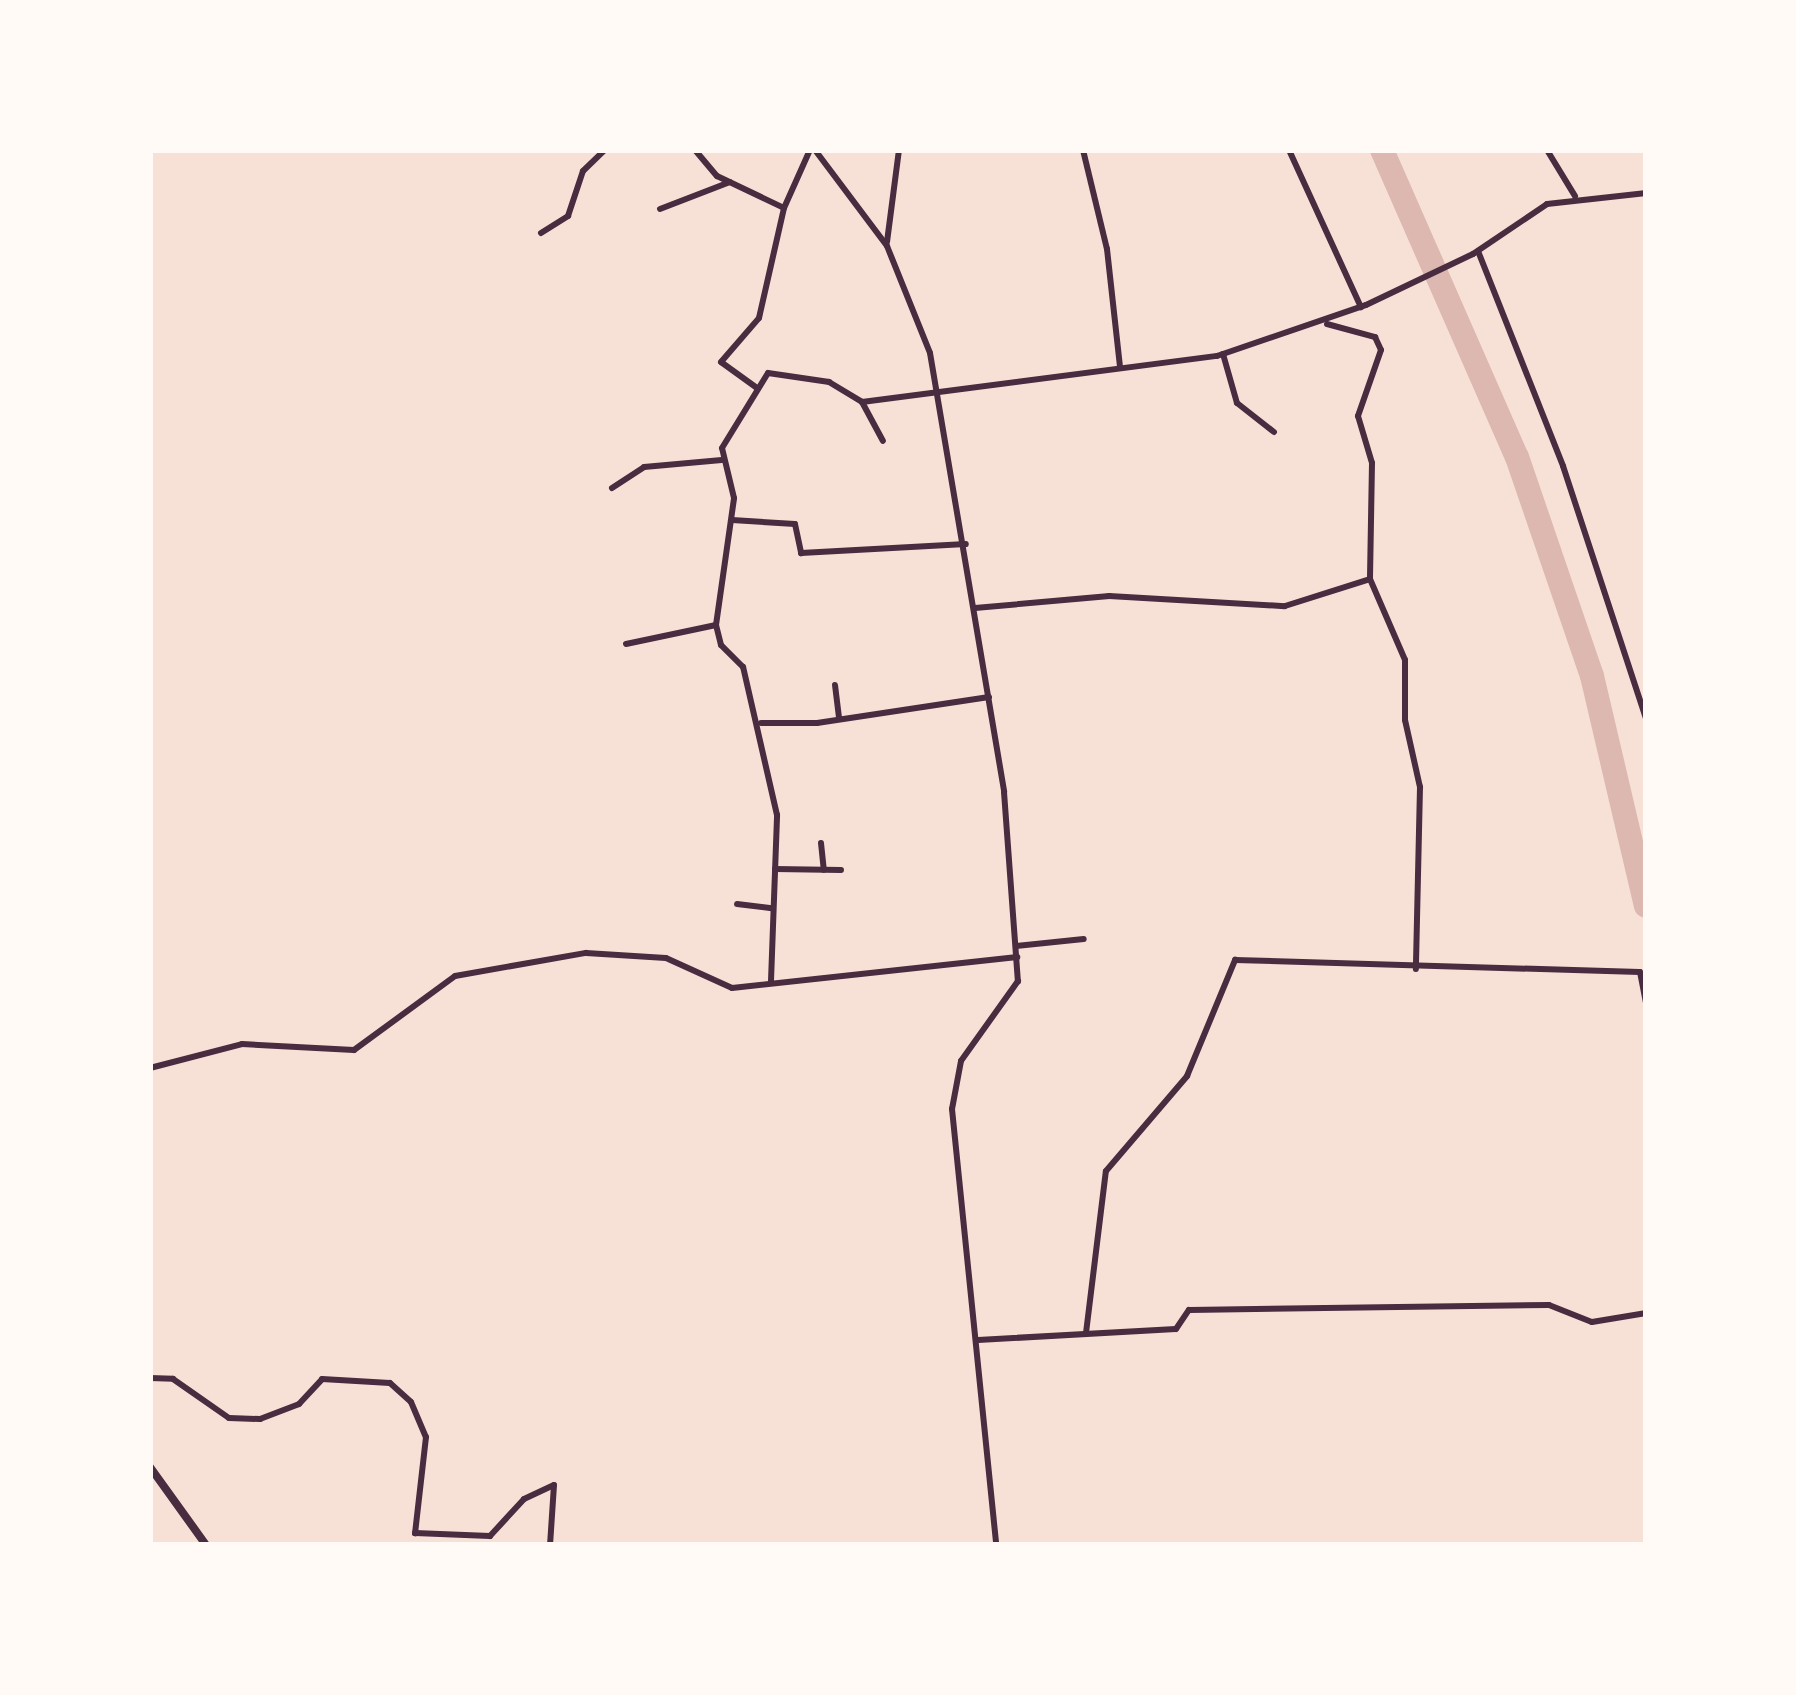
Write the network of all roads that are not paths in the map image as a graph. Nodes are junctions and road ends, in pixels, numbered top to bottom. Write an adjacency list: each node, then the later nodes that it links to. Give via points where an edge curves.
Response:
1 (604, 150): 13 (street, via 583,171 568,216)
2 (694, 150): 8 (street)
3 (812, 150): 11 (street); 14 (street)
4 (899, 150): 14 (street)
5 (1083, 150): 19 (street, via 1107,250)
6 (1288, 150): 16 (street)
7 (1547, 150): 10 (street)
8 (730, 182): 11 (street); 12 (street)
9 (1646, 193): 10 (street)
10 (1576, 196): 15 (street, via 1547,204)
11 (784, 208): 20 (street, via 759,318 721,362)
12 (660, 209)
13 (541, 233)
14 (887, 245): 21 (street)
15 (1475, 253): 16 (street); 35 (street, via 1563,466)
16 (1364, 306): 17 (street)
17 (1323, 323): 18 (street); 29 (street, via 1354,328 1381,350 1358,416 1372,463)
18 (1223, 353): 19 (street); 23 (street, via 1238,404)
19 (1120, 366): 21 (street)
20 (757, 388): 22 (street, via 777,370 829,382); 25 (street, via 725,438)
21 (940, 388): 22 (street); 28 (street)
22 (862, 402): 24 (street)
23 (1274, 432)
24 (883, 441)
25 (722, 460): 26 (street, via 644,467); 27 (street)
26 (612, 488)
27 (732, 520): 28 (street, via 795,524 801,553); 31 (street)
28 (966, 544): 30 (street)
29 (1370, 579): 30 (street, via 1285,606 1109,596); 47 (street, via 1405,661 1405,720 1420,788)
30 (975, 608): 34 (street)
31 (716, 625): 32 (street); 37 (street, via 743,667)
32 (626, 644)
33 (835, 685): 36 (street)
34 (989, 697): 36 (street); 45 (street)
35 (1646, 718)
36 (839, 719): 37 (street)
37 (761, 723): 39 (street, via 777,815)
38 (821, 844): 41 (street)
39 (776, 869): 41 (street); 43 (street)
40 (842, 870): 41 (street)
41 (824, 871)
42 (737, 904): 43 (street)
43 (772, 908): 48 (street)
44 (1084, 939): 45 (street)
45 (1016, 946): 46 (street)
46 (1017, 957): 48 (street); 53 (street, via 1016,991 961,1061 952,1109)
47 (1416, 969): 49 (street, via 1640,972); 52 (street, via 1235,960 1187,1076 1106,1172)
48 (771, 981): 50 (street, via 732,988 666,958 586,952 455,976 354,1049 242,1044)
49 (1646, 1004)
50 (150, 1068)
51 (1646, 1313): 52 (street, via 1592,1322 1549,1305 1189,1310 1176,1329)
52 (1086, 1333): 53 (street)
53 (977, 1340): 58 (street)
54 (150, 1378): 57 (street, via 173,1379 229,1418 260,1419 299,1404 322,1379 390,1383 411,1402 426,1437 415,1533 490,1536 524,1499 554,1485)
55 (150, 1467): 56 (street)
56 (206, 1545)
57 (550, 1545)
58 (995, 1545)

